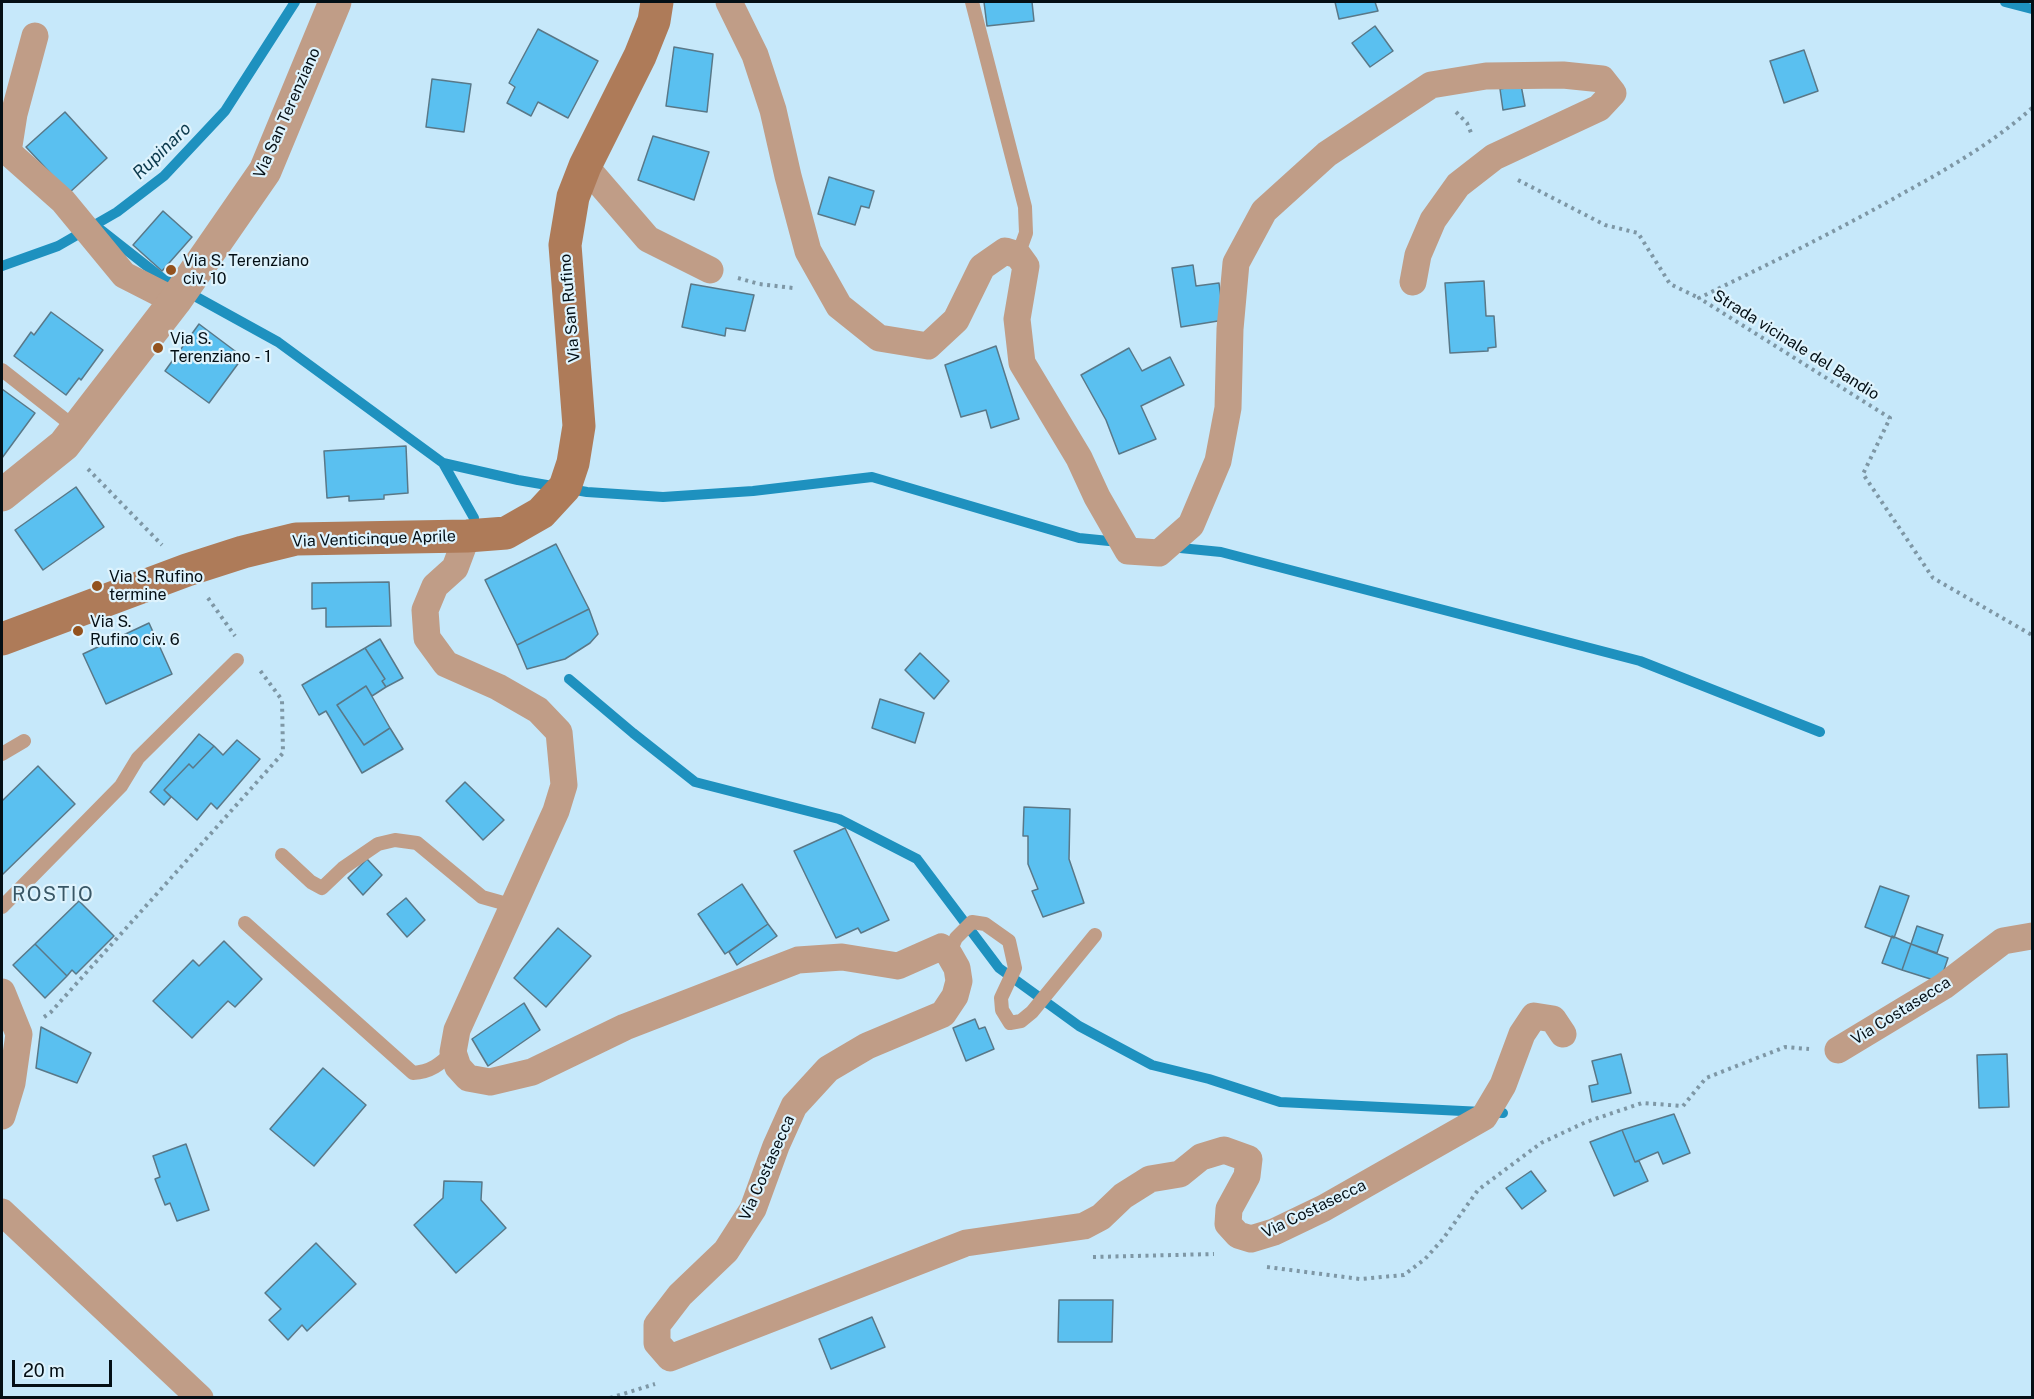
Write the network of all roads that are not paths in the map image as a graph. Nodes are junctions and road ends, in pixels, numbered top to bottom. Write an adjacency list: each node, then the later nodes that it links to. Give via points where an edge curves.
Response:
1 (335, 2): 10 (street, Via San Terenziano, via 265,171)
2 (657, 2): 6 (main road, Via San Rufino, via 640,56)
3 (729, 2): 7 (street, via 755,55 773,110 808,250 839,306 879,338 928,345 956,320 982,267 1005,251)
4 (972, 2): 7 (lane, via 1025,207 1026,233)
5 (35, 36): 10 (street, via 8,152 63,201 124,275)
6 (585, 166): 8 (street, via 648,239); 13 (main road, Via San Rufino, via 573,197 565,245 579,426)
7 (1018, 255): 9 (street, via 1026,266 1017,320 1022,363 1074,449 1128,551 1159,553 1191,525 1218,461 1228,408 1236,263 1264,211 1327,154 1431,85 1486,76 1602,79 1613,93 1599,108 1494,157 1458,184 1433,220 1418,255)
8 (710, 270)
9 (1413, 282)
10 (175, 301): 12 (street, Via San Terenziano)
11 (2, 370): 12 (lane)
12 (77, 429): 14 (street, Via San Terenziano, via 64,445)
13 (565, 487): 15 (main road, Via Venticinque Aprile, via 541,513 506,533)
14 (2, 495)
15 (467, 536): 16 (main road, Via Venticinque Aprile, via 296,539 187,570); 21 (street, via 455,568 435,586 425,610 428,638 446,664 498,687 538,711 559,732 564,785)
16 (2, 639)
17 (237, 660): 22 (lane, via 138,758 121,786)
18 (24, 741): 19 (lane)
19 (2, 754)
20 (282, 855): 21 (lane, via 322,888 378,844 395,840 417,843 482,897)
21 (514, 906): 30 (street, via 457,1030)
22 (2, 907)
23 (246, 923): 30 (lane, via 413,1073 437,1067)
24 (1095, 935): 26 (lane, via 1032,1011 1021,1021 1010,1023 1002,1010 1001,998 1015,968 1009,941 985,924 972,922 956,938)
25 (2032, 936): 29 (street, Via Costasecca, via 2003,941 1944,986)
26 (949, 954): 28 (street, Via Costasecca, via 959,981 943,1014 867,1046 828,1069 794,1106 753,1209 726,1251 680,1295 657,1325 657,1343 670,1358 966,1243 1084,1226 1150,1179 1180,1174 1201,1157 1224,1150 1249,1159 1247,1176 1229,1209 1228,1224 1238,1235 1251,1239 1274,1232 1484,1118 1534,1016 1553,1019); 30 (street, via 941,947 898,966 842,957 798,960 625,1027 532,1072 490,1083 468,1078 458,1067)
27 (2, 992): 31 (street, via 19,1034 12,1083)
28 (1563, 1034)
29 (1838, 1050)
30 (453, 1052)
31 (2, 1116)
32 (2, 1212): 33 (street)
33 (200, 1398)

